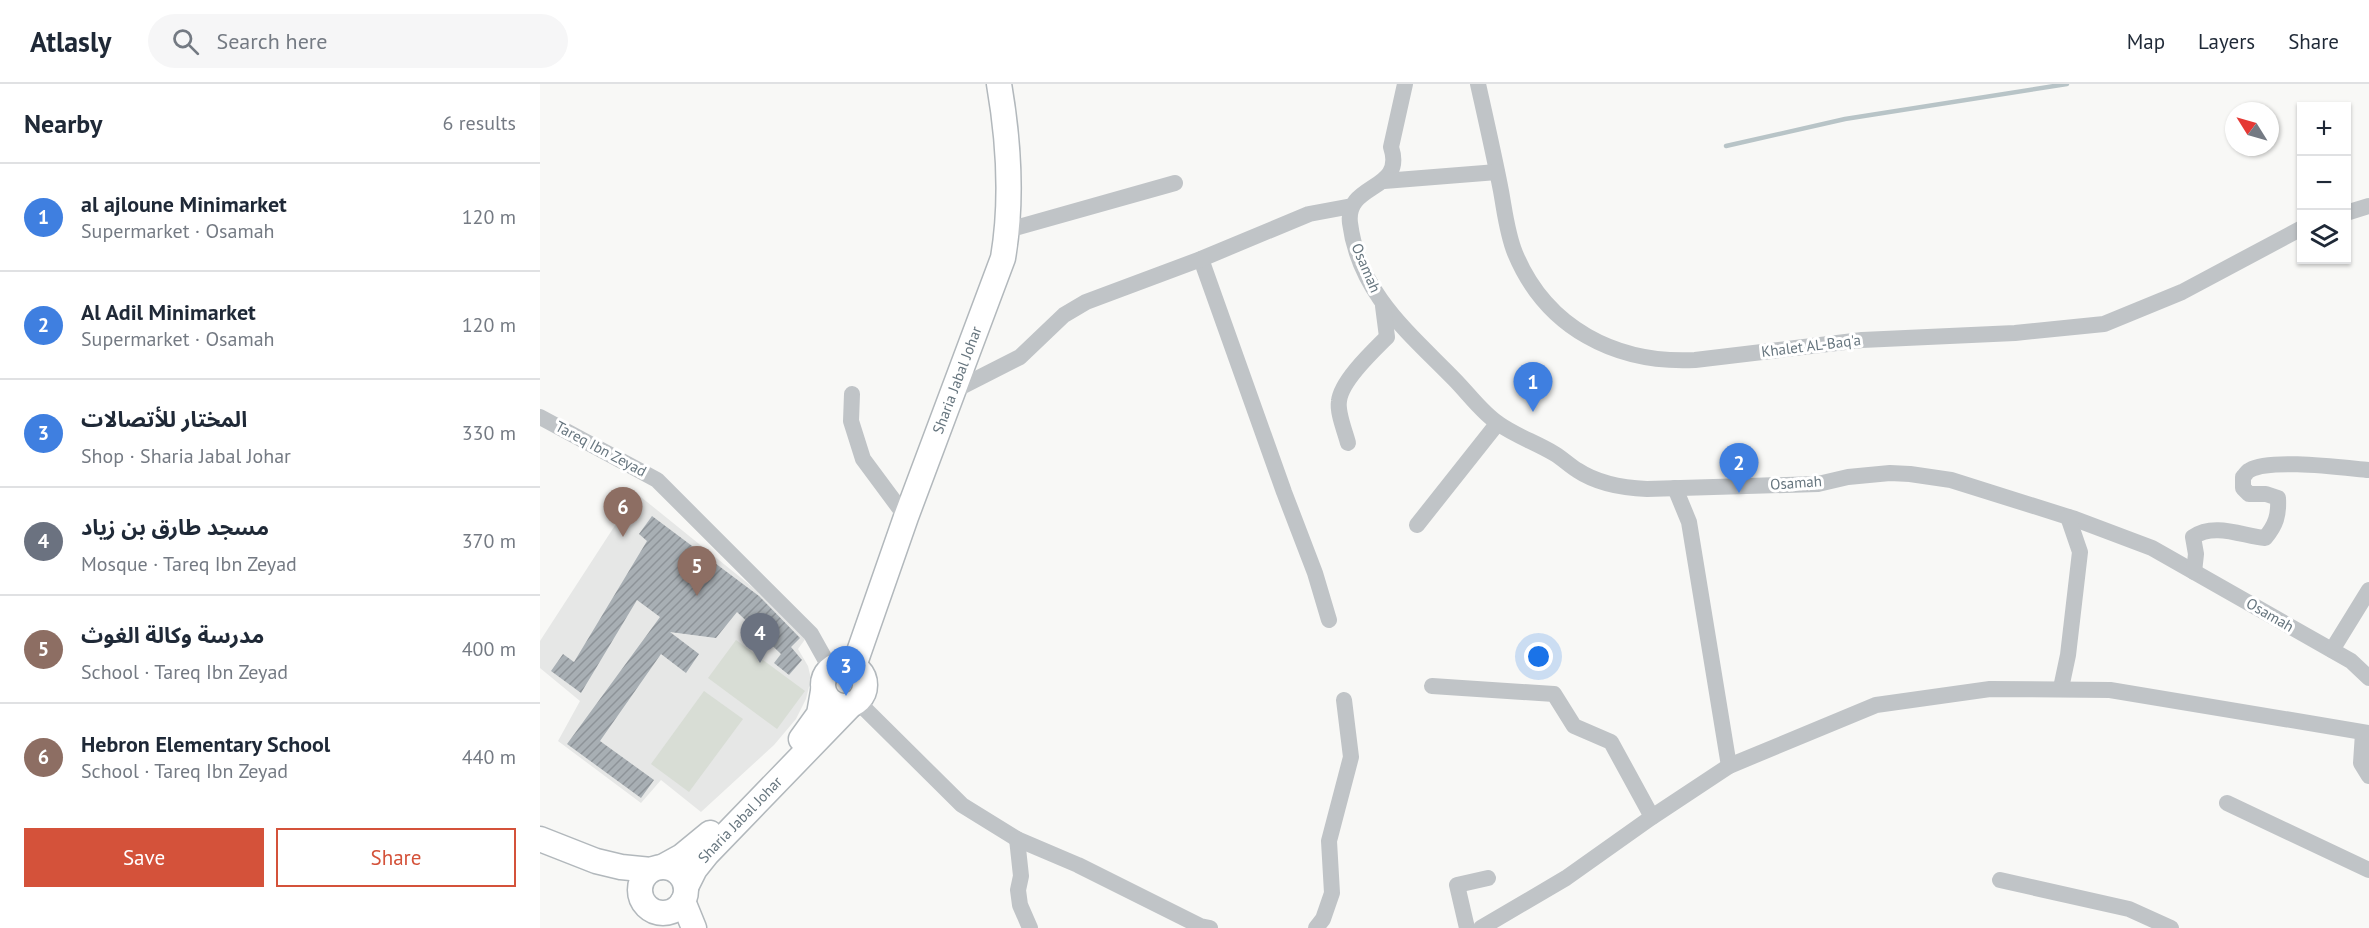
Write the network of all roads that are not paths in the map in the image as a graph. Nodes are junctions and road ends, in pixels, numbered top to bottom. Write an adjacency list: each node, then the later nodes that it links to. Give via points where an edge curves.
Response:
1 (999, 84): 10 (street, Sharia Jabal Johar, via 1009,178)
2 (1405, 84): 5 (street, via 1391,147 1394,162)
3 (1478, 84): 4 (street, Khalet AL-Baq'a)
4 (1497, 172): 5 (street); 11 (street, Khalet AL-Baq'a, via 1512,245 1540,296 1564,321 1593,340 1624,353 1658,360 1695,360 1862,340 2015,333 2104,324 2182,292)
5 (1384, 181): 7 (street, via 1364,192)
6 (1174, 183): 10 (street)
7 (1352, 206): 12 (street, via 1309,214); 13 (street, Osamah, via 1350,222 1358,255)
8 (2369, 206): 9 (street)
9 (2351, 211)
10 (1008, 230): 14 (street, Sharia Jabal Johar, via 1003,258)
11 (2297, 230)
12 (1201, 259): 14 (street, via 1074,308 1020,357); 26 (street)
13 (1383, 305): 17 (street, Osamah); 18 (street, via 1387,337 1348,380 1339,401)
14 (955, 390): 21 (street, Sharia Jabal Johar)
15 (852, 394): 21 (street, via 850,421 863,459)
16 (540, 417): 30 (street, Tareq Ibn Zeyad, via 657,480 811,634)
17 (1497, 424): 20 (street, Osamah, via 1606,484 1635,489); 23 (street)
18 (1348, 443)
19 (2369, 470): 24 (street, via 2313,465 2250,470 2243,477 2243,488 2249,494 2278,498 2274,527 2265,538 2225,530 2201,531 2193,537)
20 (1675, 488): 22 (street, Osamah, via 1818,484 1869,474 1910,474 1951,480); 36 (street, via 1689,522)
21 (906, 517): 28 (street, Sharia Jabal Johar)
22 (2068, 517): 24 (street, Osamah, via 2152,548); 32 (street, via 2080,552)
23 (1417, 525)
24 (2194, 572): 27 (street, Osamah)
25 (2369, 590): 27 (street)
26 (1329, 620)
27 (2332, 651): 29 (street, Osamah)
28 (854, 666): 30 (street, via 841,663); 34 (street, via 864,679 864,691)
29 (2369, 678)
30 (826, 680): 34 (street, via 834,704); 43 (street, Sharia Jabal Johar, via 819,714 804,735 704,839)
31 (1432, 686): 39 (street, via 1554,694 1574,726 1611,742)
32 (2061, 688): 35 (street, via 2110,690); 36 (street, via 1990,689 1876,705)
33 (1344, 700): 52 (street, via 1351,757 1329,841 1332,893)
34 (855, 703): 41 (street, via 962,805); 47 (street, Sharia Jabal Johar, via 707,854)
35 (2367, 731): 37 (street, via 2361,763)
36 (1729, 766): 39 (street)
37 (2369, 776)
38 (2227, 803): 44 (street)
39 (1652, 817): 54 (street, via 1566,878)
40 (540, 839): 43 (street, via 596,861)
41 (1017, 839): 50 (street, via 1020,905); 51 (street)
42 (540, 849): 48 (street, via 613,881)
43 (657, 869): 47 (street, via 680,874); 48 (street, via 642,882)
44 (2369, 870)
45 (1488, 878): 53 (street, via 1457,885)
46 (2000, 880): 55 (street, via 2129,909)
47 (684, 894): 48 (street, via 672,910); 49 (street)
48 (657, 913)
49 (694, 928)
50 (1030, 928)
51 (1210, 928)
52 (1316, 928)
53 (1467, 928)
54 (1481, 928)
55 (2170, 928)

